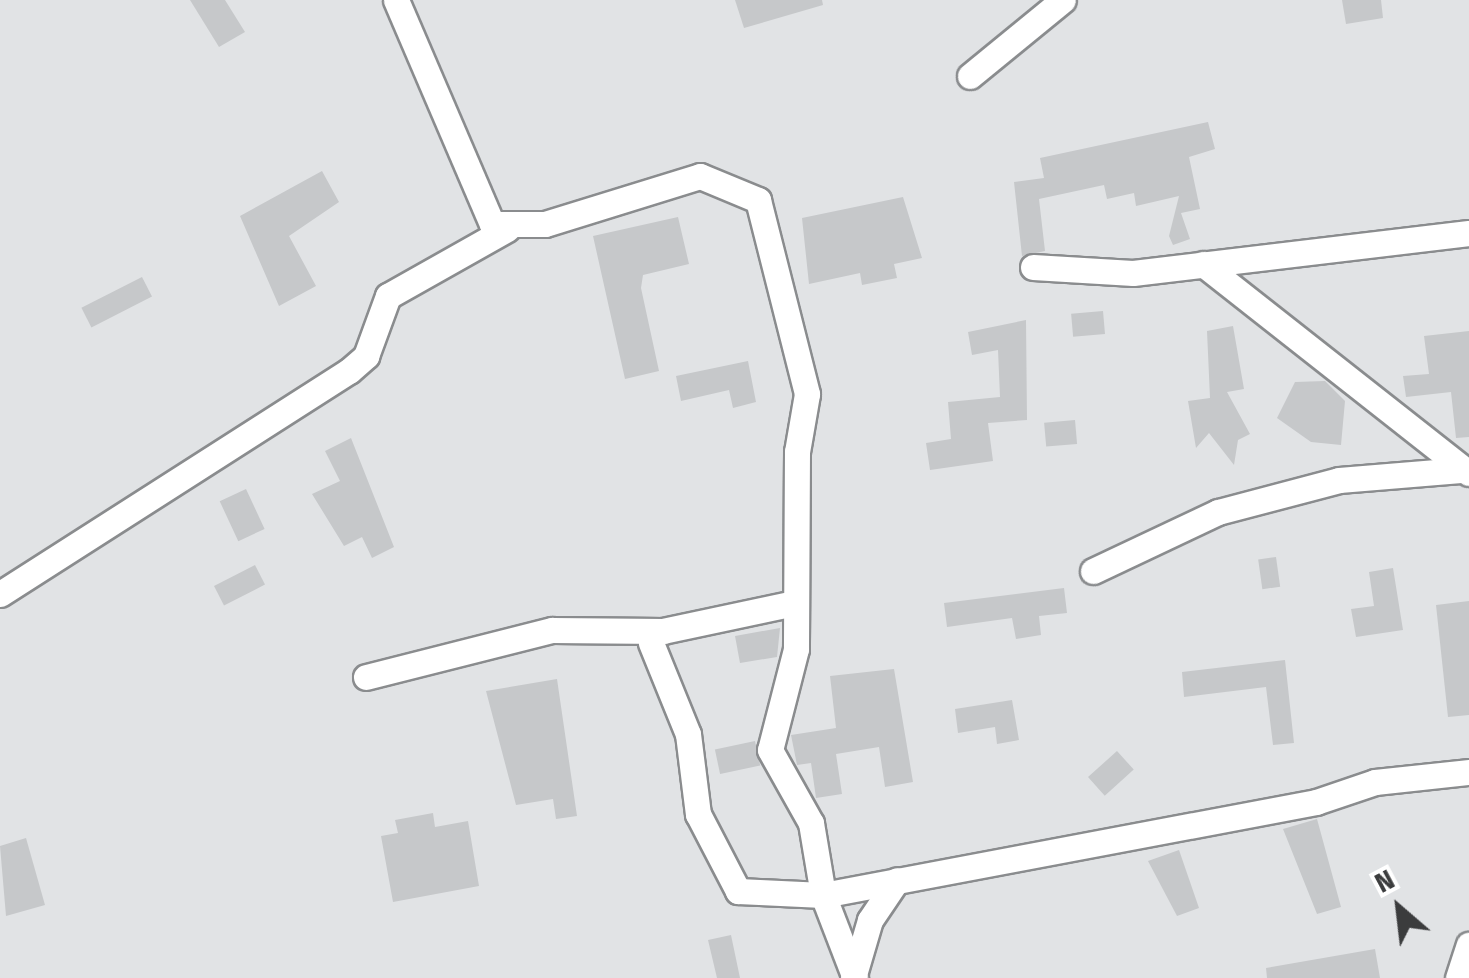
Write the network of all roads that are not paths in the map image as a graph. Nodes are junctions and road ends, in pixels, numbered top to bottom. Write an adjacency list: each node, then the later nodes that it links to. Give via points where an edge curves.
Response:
1 (396, 0): 4 (street, via 465,174 492,224)
2 (1063, 0): 3 (street)
3 (970, 76)
4 (508, 229): 10 (street, via 388,296 366,356 349,371); 11 (street, via 700,176 758,200 808,394 797,452)
5 (1469, 234): 6 (street)
6 (1203, 264): 7 (street, via 1132,273); 8 (street, via 1395,407)
7 (1033, 267)
8 (1465, 472): 9 (street, via 1338,480 1218,512)
9 (1092, 571)
10 (0, 594)
11 (795, 604): 13 (street, via 663,631 552,630); 16 (street, via 796,649 770,750 811,823)
12 (651, 643): 16 (street, via 688,734 698,814 721,873 738,891)
13 (366, 678)
14 (1469, 772): 15 (street, via 1376,782 1316,802)
15 (898, 880): 16 (street); 18 (street, via 870,920)
16 (822, 895): 18 (street)
17 (1469, 945): 19 (street)
18 (854, 977)
19 (1458, 978)

